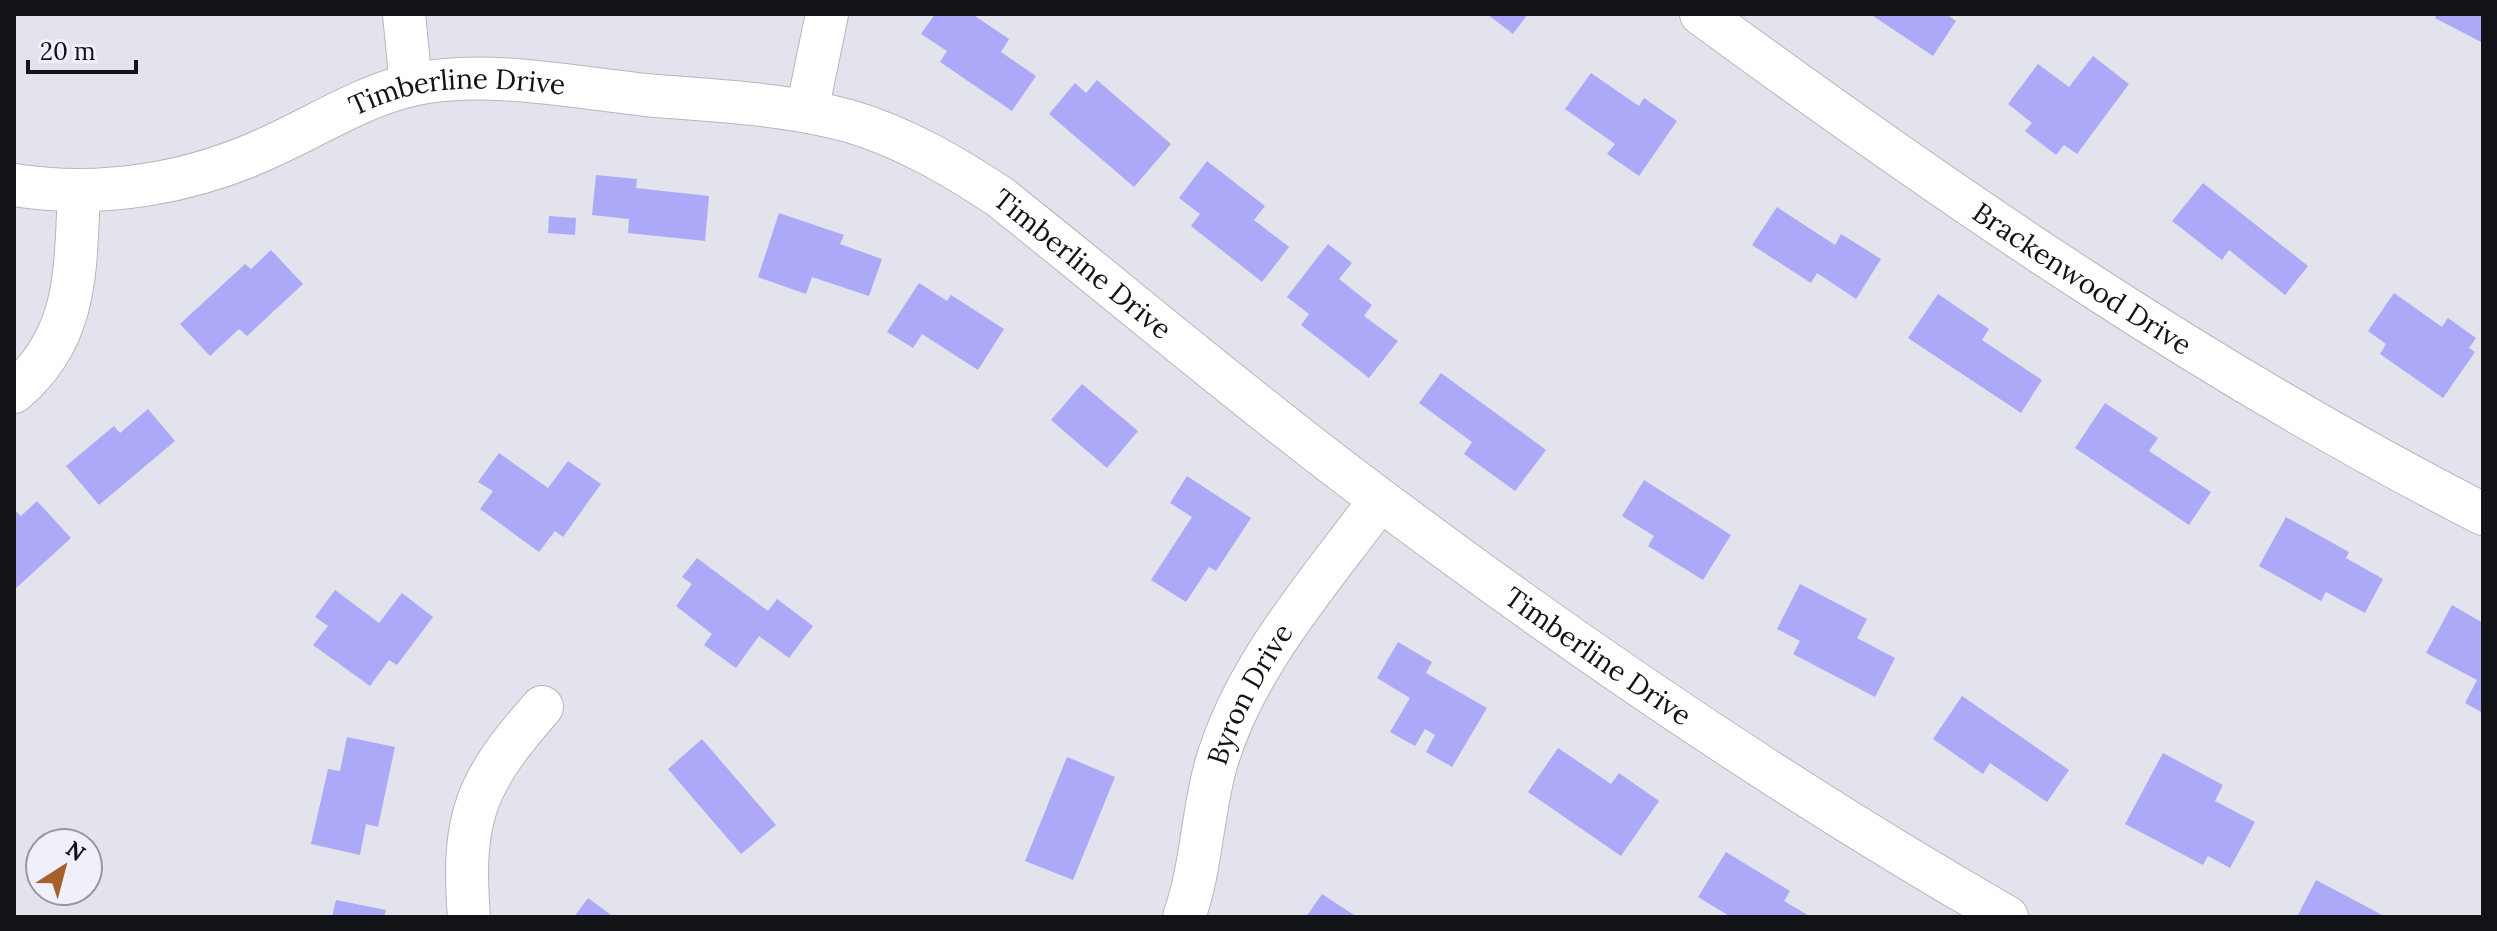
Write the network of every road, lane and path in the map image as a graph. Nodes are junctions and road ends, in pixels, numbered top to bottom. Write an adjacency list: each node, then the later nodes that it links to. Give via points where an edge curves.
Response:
1 (404, 14): 4 (street)
2 (827, 14): 5 (street)
3 (1701, 14): 10 (street, Brackenwood Drive, via 2018,239 2269,396)
4 (411, 85): 5 (street, Timberline Drive, via 521,82); 7 (street, Timberline Drive, via 355,105 275,145 185,177)
5 (807, 111): 9 (street, Timberline Drive, via 895,138 1000,197)
6 (14, 185): 7 (street, Timberline Drive)
7 (79, 192): 8 (street, via 75,272 64,327)
8 (14, 392)
9 (1380, 500): 13 (street, Byron Drive, via 1246,691 1216,768); 14 (street, Timberline Drive, via 1667,701)
10 (2483, 514)
11 (542, 707): 12 (street, via 490,772 473,813)
12 (469, 917)
13 (1184, 917)
14 (2007, 917)

